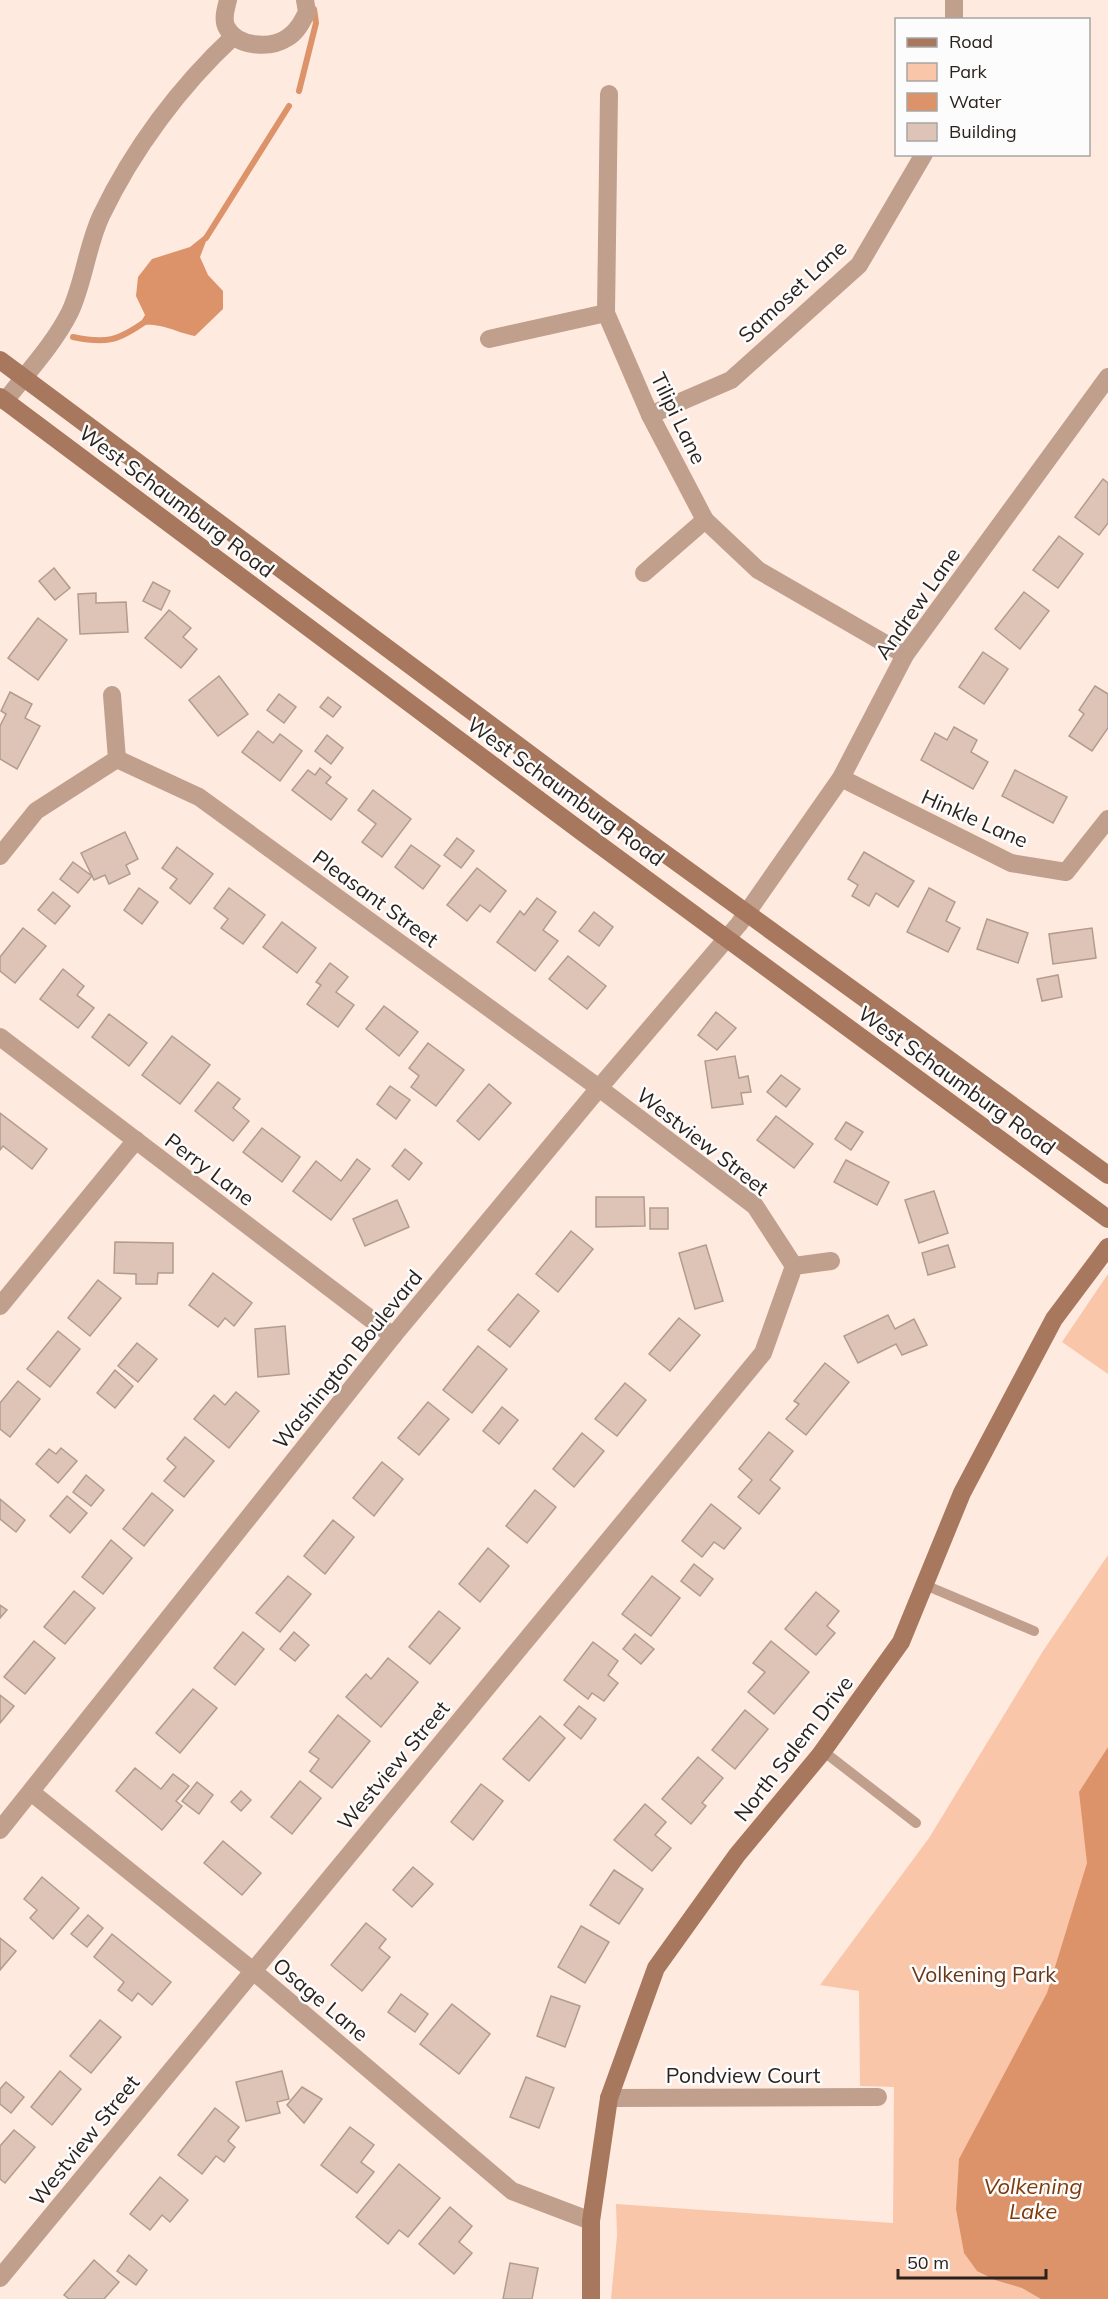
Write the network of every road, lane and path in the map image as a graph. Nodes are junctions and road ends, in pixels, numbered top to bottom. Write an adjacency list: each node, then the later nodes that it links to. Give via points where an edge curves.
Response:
1 (228, 0): 5 (street, via 226,27)
2 (304, 0): 5 (street, via 307,12 302,23 281,42 255,44)
3 (954, 0): 4 (street)
4 (954, 18)
5 (234, 36): 11 (street, via 198,72 134,159 93,235 70,311)
6 (609, 94): 8 (street, Tilipi Lane)
7 (923, 156): 14 (street, Samoset Lane, via 859,265 731,380)
8 (606, 313): 9 (street); 14 (street, Tilipi Lane)
9 (489, 339)
10 (0, 360): 11 (main road, West Schaumburg Road)
11 (24, 377): 13 (street); 23 (main road, West Schaumburg Road)
12 (1108, 377): 17 (street, Andrew Lane)
13 (3, 399): 24 (main road, West Schaumburg Road)
14 (650, 415): 15 (street, Tilipi Lane)
15 (705, 520): 16 (street); 17 (street, Tilipi Lane, via 758,570)
16 (644, 573)
17 (904, 655): 20 (street, Andrew Lane)
18 (112, 695): 19 (street)
19 (117, 759): 22 (street, via 36,811); 26 (street, Pleasant Street, via 199,797)
20 (841, 778): 21 (street, Hinkle Lane, via 1011,863 1066,872); 23 (street, Andrew Lane)
21 (1108, 819)
22 (0, 856)
23 (743, 919): 24 (street, Washington Boulevard); 28 (main road, West Schaumburg Road)
24 (727, 938): 26 (street, Washington Boulevard); 29 (main road, West Schaumburg Road)
25 (0, 1037): 27 (street, Perry Lane)
26 (599, 1088): 32 (street, Westview Street, via 755,1206); 34 (street, Washington Boulevard)
27 (136, 1140): 33 (street); 34 (street, Perry Lane)
28 (1108, 1175)
29 (1108, 1219)
30 (1108, 1247): 35 (main road, North Salem Drive, via 1054,1319 962,1493)
31 (831, 1261): 32 (street)
32 (794, 1266): 41 (street, Westview Street, via 763,1353)
33 (0, 1305)
34 (393, 1336): 38 (street, Washington Boulevard)
35 (925, 1585): 36 (lane); 37 (main road, North Salem Drive, via 902,1642)
36 (1034, 1631)
37 (824, 1750): 39 (lane); 43 (main road, North Salem Drive, via 737,1855 657,1968)
38 (31, 1792): 40 (street, Washington Boulevard); 41 (street, Osage Lane)
39 (916, 1823)
40 (0, 1830)
41 (252, 1970): 44 (street, Osage Lane, via 512,2191); 45 (street, Westview Street)
42 (878, 2097): 43 (street, Pondview Court)
43 (609, 2098): 44 (main road, North Salem Drive)
44 (591, 2221): 46 (main road, North Salem Drive)
45 (0, 2278)
46 (591, 2299)

